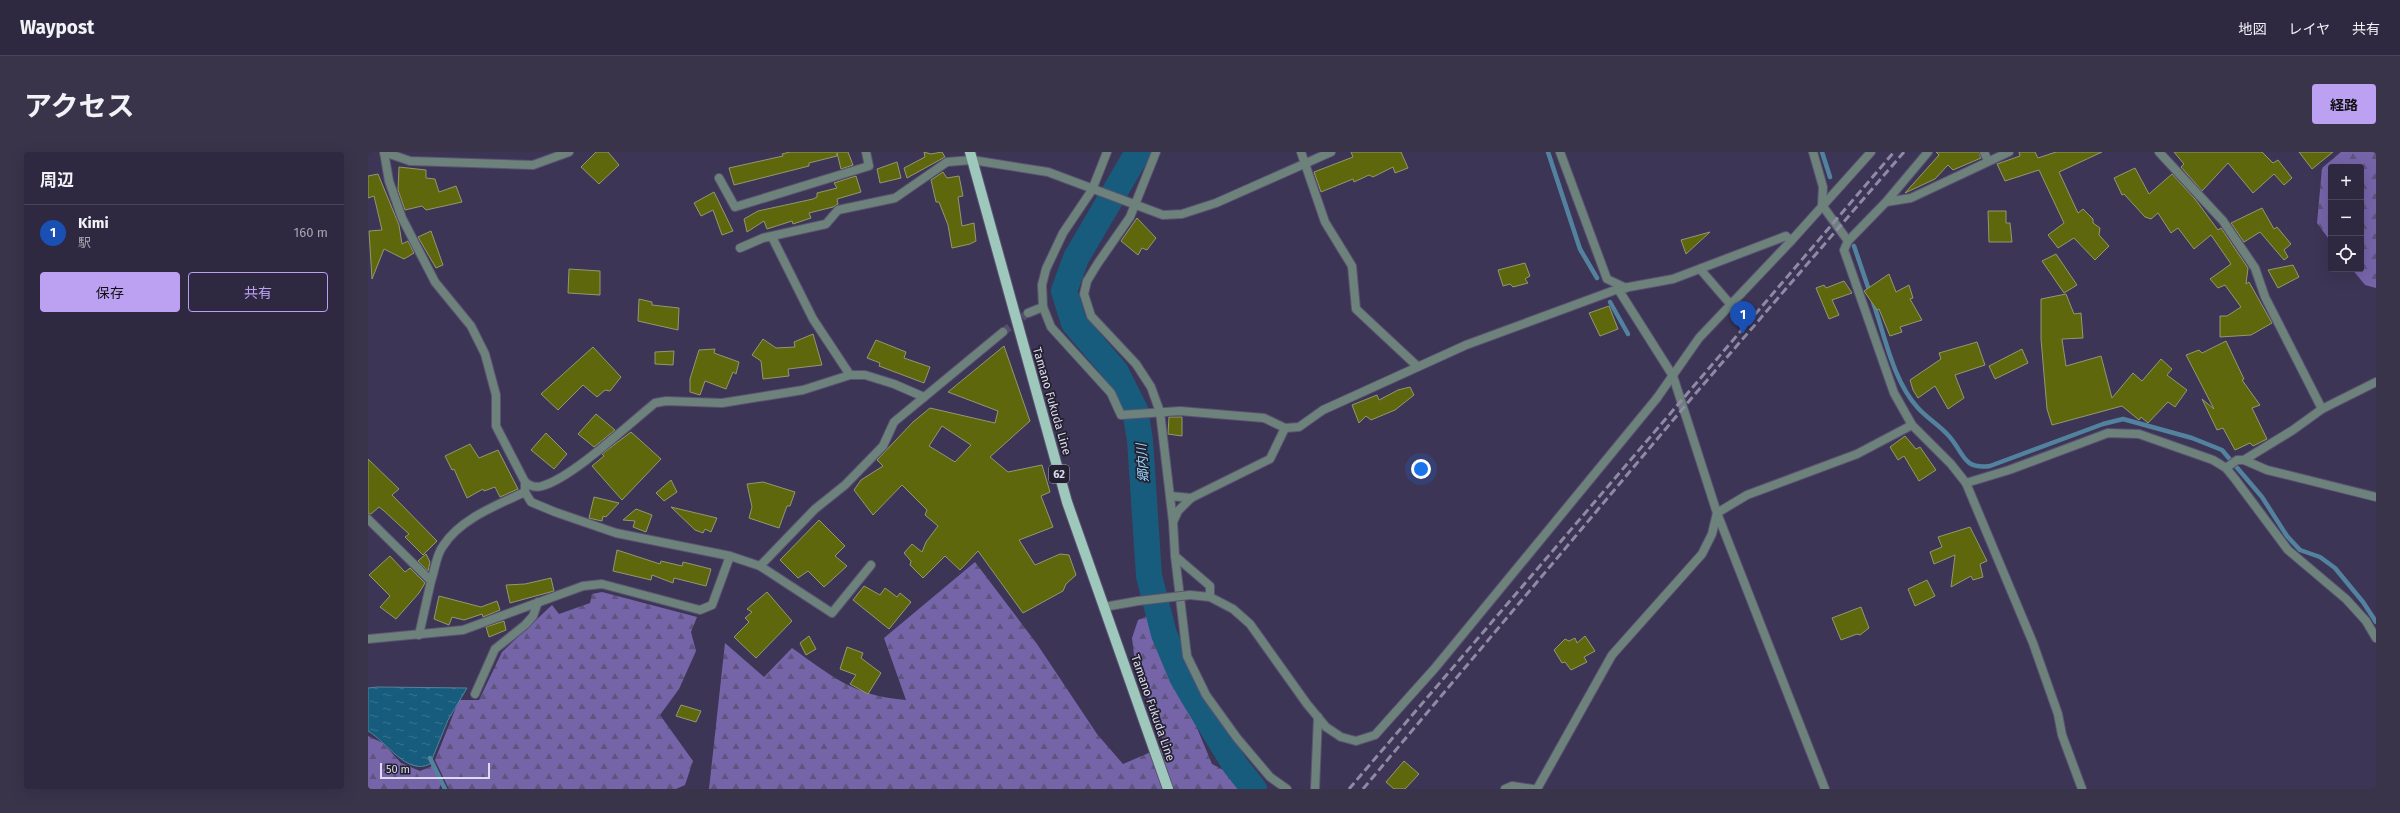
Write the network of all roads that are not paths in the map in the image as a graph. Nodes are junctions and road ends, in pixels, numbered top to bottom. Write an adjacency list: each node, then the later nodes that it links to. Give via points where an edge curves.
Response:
1 (384, 152): 2 (street, via 410,161 533,165); 43 (street, via 389,181 402,218 435,282 470,326 485,354 496,395 496,426)
2 (569, 152)
3 (866, 152): 18 (street, via 870,166 735,207)
4 (1107, 152): 19 (street)
5 (1156, 152): 21 (street)
6 (1302, 152): 17 (street)
7 (1330, 152): 17 (street)
8 (1560, 152): 28 (street, via 1607,279)
9 (1813, 152): 22 (street, via 1823,187)
10 (1871, 152): 22 (street)
11 (1928, 152): 20 (street)
12 (1984, 152): 16 (street)
13 (2009, 152): 16 (street)
14 (2159, 152): 38 (street, via 2223,221 2255,268 2265,298)
15 (971, 156): 19 (street, via 1048,172); 23 (street, via 947,162 895,198 838,210 826,224); 59 (main road, Tamano Fukuda Line / 62, via 1067,502)
16 (1988, 160): 20 (street, via 1912,198)
17 (1306, 164): 21 (street, via 1216,203 1182,214 1163,215); 33 (street, via 1325,222 1352,266 1356,309)
18 (719, 178)
19 (1094, 191): 21 (street); 30 (street, via 1063,233 1046,269 1042,284)
20 (1886, 202): 25 (street)
21 (1136, 206): 39 (street, via 1087,281 1084,294 1091,316 1136,364 1151,387)
22 (1822, 206): 24 (street); 25 (street)
23 (772, 237): 26 (street); 34 (street, via 813,319)
24 (1791, 241): 27 (street, via 1786,236); 29 (street)
25 (1848, 241): 40 (street, via 1844,250 1857,293 1894,393)
26 (740, 248)
27 (1700, 269): 28 (street, via 1673,279); 29 (street)
28 (1622, 288): 33 (street, via 1466,345); 35 (street)
29 (1731, 304): 35 (street, via 1698,338)
30 (1043, 307): 31 (street); 39 (street, via 1051,327 1111,393 1121,415)
31 (1028, 314)
32 (1003, 332): 37 (street)
33 (1417, 366): 41 (street, via 1323,410 1299,426)
34 (850, 375): 37 (street, via 865,375); 43 (street, via 803,390 722,403 655,403 572,470 542,486 532,487)
35 (1673, 376): 49 (street); 64 (street, via 1435,668 1375,735 1356,741 1341,737 1326,727)
36 (2376, 382): 38 (street)
37 (924, 397): 55 (street, via 894,422 883,446 845,485 815,509)
38 (2322, 409): 42 (street, via 2293,430)
39 (1157, 413): 41 (street, via 1180,411 1264,418); 46 (street)
40 (1912, 425): 44 (street, via 1951,464); 49 (street, via 1857,454 1747,495)
41 (1285, 428): 48 (street, via 1270,458)
42 (2234, 463): 44 (street, via 2213,460 2138,434 2108,433); 47 (street); 62 (street, via 2288,550 2346,599)
43 (525, 482): 45 (street)
44 (1966, 484): 72 (street, via 2033,643)
45 (525, 492): 52 (street, via 531,502 616,533); 56 (street, via 458,529 441,547)
46 (1170, 496): 48 (street); 51 (street)
47 (2376, 497)
48 (1191, 498): 51 (street, via 1178,511)
49 (1717, 513): 70 (street, via 1712,534 1702,554 1612,655); 71 (street)
50 (368, 519): 56 (street)
51 (1173, 522): 53 (street)
52 (730, 556): 55 (street); 58 (street, via 712,605 700,610 602,584 583,586)
53 (1176, 556): 57 (street, via 1210,586); 66 (street, via 1187,656 1206,695 1237,738 1270,777)
54 (871, 565): 55 (street, via 832,614)
55 (760, 566)
56 (431, 581): 60 (street)
57 (1210, 597): 59 (street, bridge, via 1190,595); 64 (street, via 1233,609 1250,624)
58 (538, 602): 60 (street, via 463,630); 63 (street, via 533,616 525,625 495,649)
59 (1104, 607): 65 (main road, Tamano Fukuda Line / 62)
60 (419, 634): 61 (street)
61 (369, 638)
62 (2376, 638)
63 (475, 694)
64 (1318, 717): 67 (street)
65 (1168, 789)
66 (1287, 789)
67 (1315, 789)
68 (1506, 789): 69 (street, via 1512,786)
69 (1533, 789)
70 (1537, 789)
71 (1825, 789)
72 (2082, 789)

